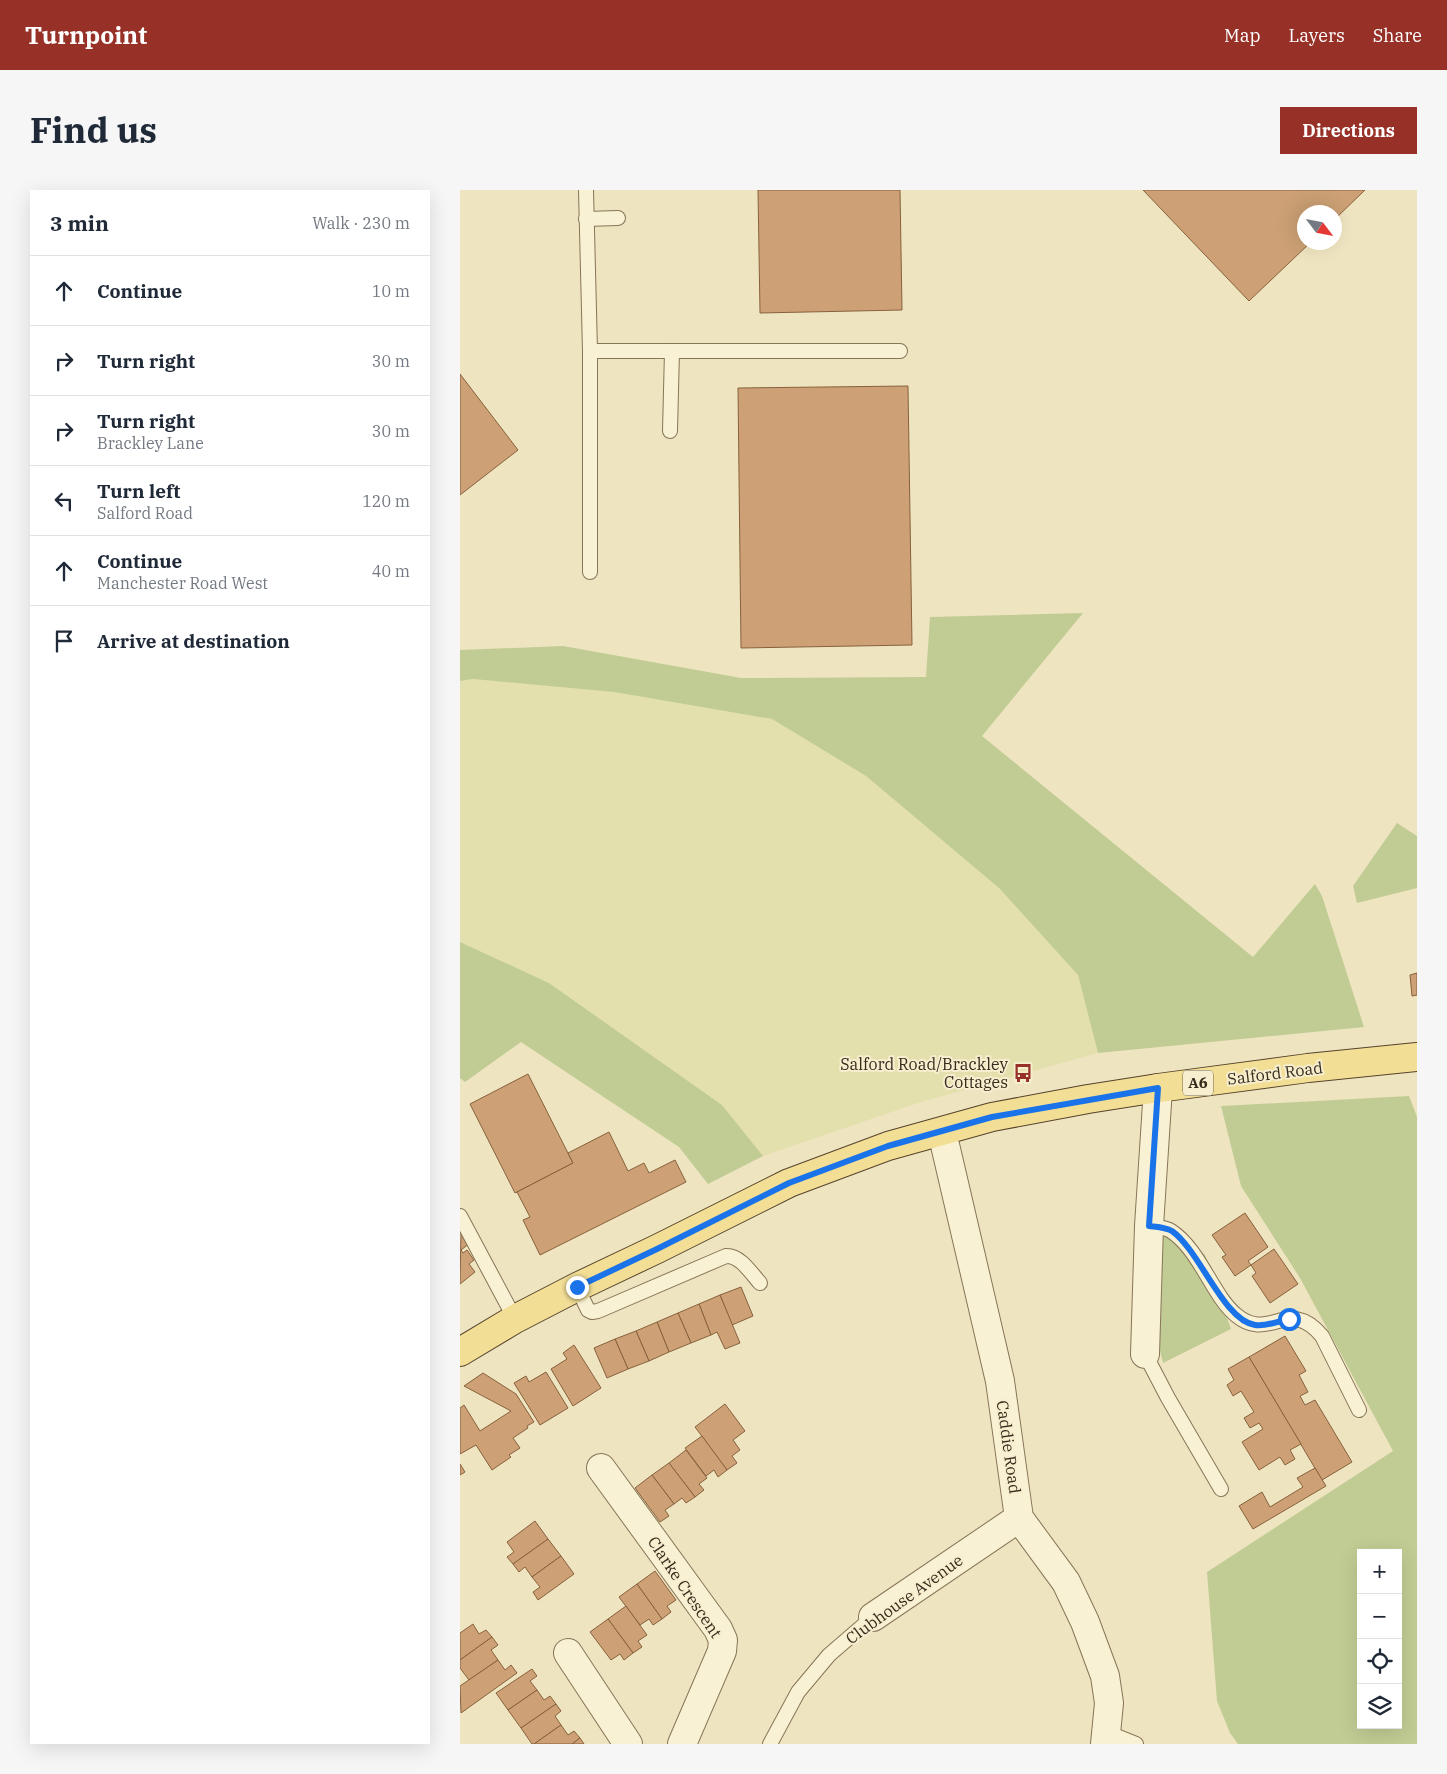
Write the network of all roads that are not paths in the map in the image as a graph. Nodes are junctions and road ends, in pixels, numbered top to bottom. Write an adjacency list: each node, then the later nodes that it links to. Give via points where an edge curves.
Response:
1 (586, 190): 3 (lane)
2 (618, 218): 3 (lane)
3 (586, 219): 6 (lane)
4 (672, 351): 5 (lane); 6 (lane); 7 (lane)
5 (900, 351)
6 (590, 352): 8 (lane)
7 (670, 430)
8 (590, 572)
9 (1417, 1057): 10 (main road, Salford Road / A6)
10 (1158, 1088): 11 (main road, Salford Road / A6, via 992,1117); 13 (street)
11 (942, 1132): 15 (main road, Salford Road / A6, via 888,1146 789,1183); 22 (street, Caddie Road, via 1000,1381)
12 (460, 1216): 16 (lane)
13 (1149, 1226): 18 (street); 19 (lane, via 1165,1228 1179,1238 1225,1302 1243,1321 1262,1326 1299,1319 1315,1328)
14 (760, 1283): 15 (lane, via 732,1255 598,1311 588,1310)
15 (577, 1287): 16 (main road, A6)
16 (515, 1319): 17 (main road, A6)
17 (460, 1352)
18 (1146, 1354): 21 (lane)
19 (1359, 1410)
20 (601, 1468): 27 (street, Clarke Crescent, via 723,1640 722,1651)
21 (1220, 1490)
22 (1019, 1518): 23 (street, Clubhouse Avenue); 25 (street, Caddie Road, via 1066,1582 1085,1622 1104,1676 1109,1703)
23 (873, 1617): 28 (lane, Clubhouse Avenue, via 829,1655 798,1692)
24 (568, 1653): 26 (street)
25 (1106, 1738): 29 (lane)
26 (627, 1744)
27 (682, 1744)
28 (770, 1744)
29 (1136, 1744)

